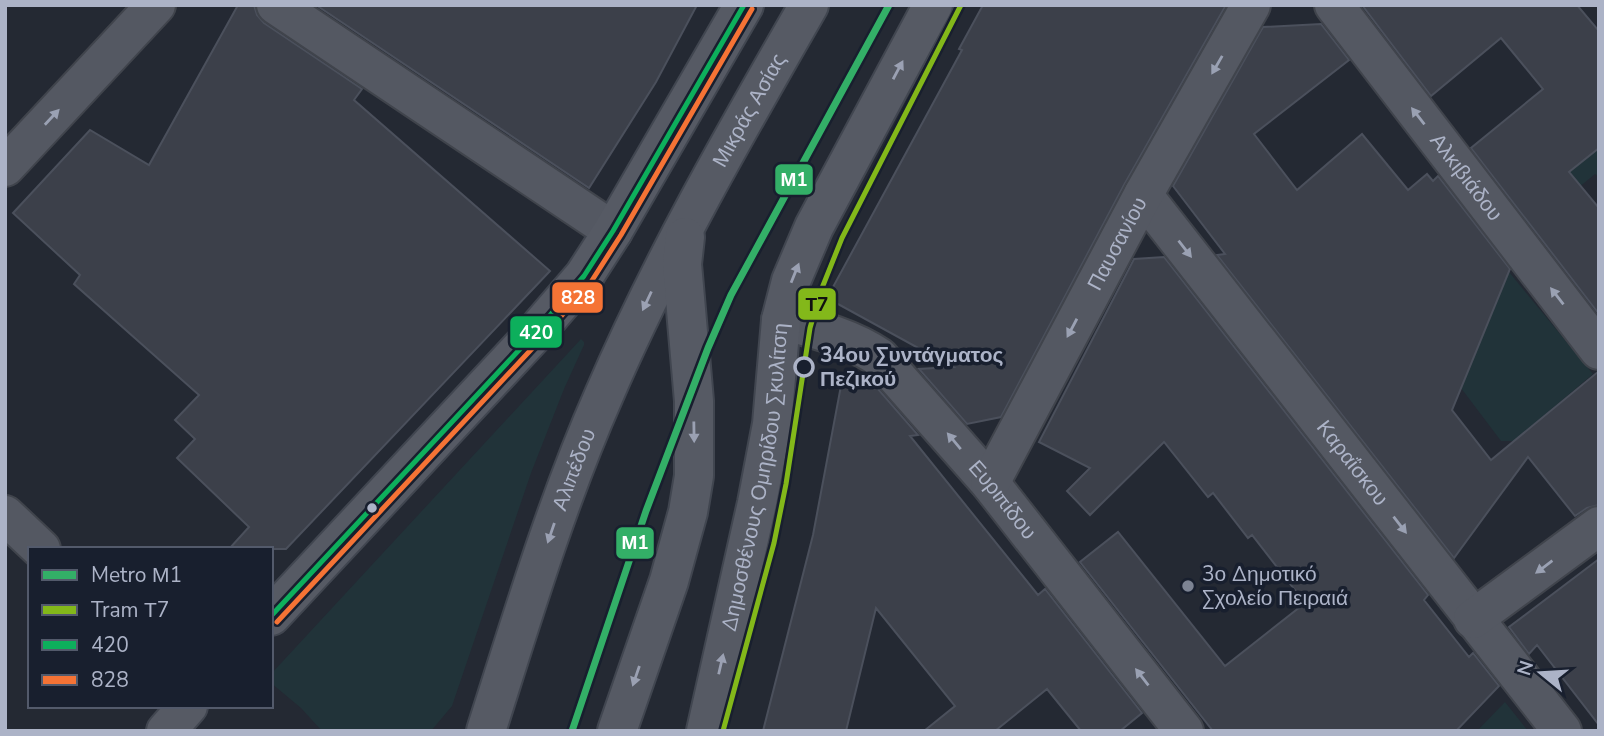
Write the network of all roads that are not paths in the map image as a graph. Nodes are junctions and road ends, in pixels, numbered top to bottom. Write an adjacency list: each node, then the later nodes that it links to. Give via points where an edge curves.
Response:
1 (156, 5): 8 (street, one-way to 1)
2 (276, 5): 11 (street)
3 (744, 5): 11 (main road)
4 (809, 5): 10 (main road, Μικράς Ασίας)
5 (933, 5): 12 (main road, Δημοσθένους Ομηρίδου Σκυλίτση, one-way to 5, via 791,281 814,227)
6 (1251, 5): 9 (street, Παυσανίου, one-way to 9)
7 (1334, 5): 13 (street, Αλκιβιάδου, one-way to 7)
8 (5, 167)
9 (1143, 195): 14 (street, Παυσανίου, one-way to 14); 19 (street, Καραΐσκου, one-way to 19)
10 (690, 218): 22 (main road, Αλιπέδου, one-way to 22, via 627,345 575,466); 23 (main road, one-way to 23, via 682,264 694,401 694,476 668,581)
11 (613, 231): 18 (main road, via 563,302)
12 (781, 320): 14 (street, Ευριπίδου, one-way to 12, via 879,357 825,331); 24 (main road, Δημοσθένους Ομηρίδου Σκυλίτση, one-way to 12, via 772,424)
13 (1599, 350)
14 (990, 483): 25 (street, Ευριπίδου, one-way to 14)
15 (5, 515): 17 (street)
16 (1599, 526): 19 (street, one-way to 19)
17 (39, 547)
18 (273, 614)
19 (1473, 619): 26 (street, Καραΐσκου)
20 (186, 708): 21 (main road)
21 (166, 731)
22 (486, 731)
23 (617, 731)
24 (706, 731)
25 (1184, 731)
26 (1562, 731)

